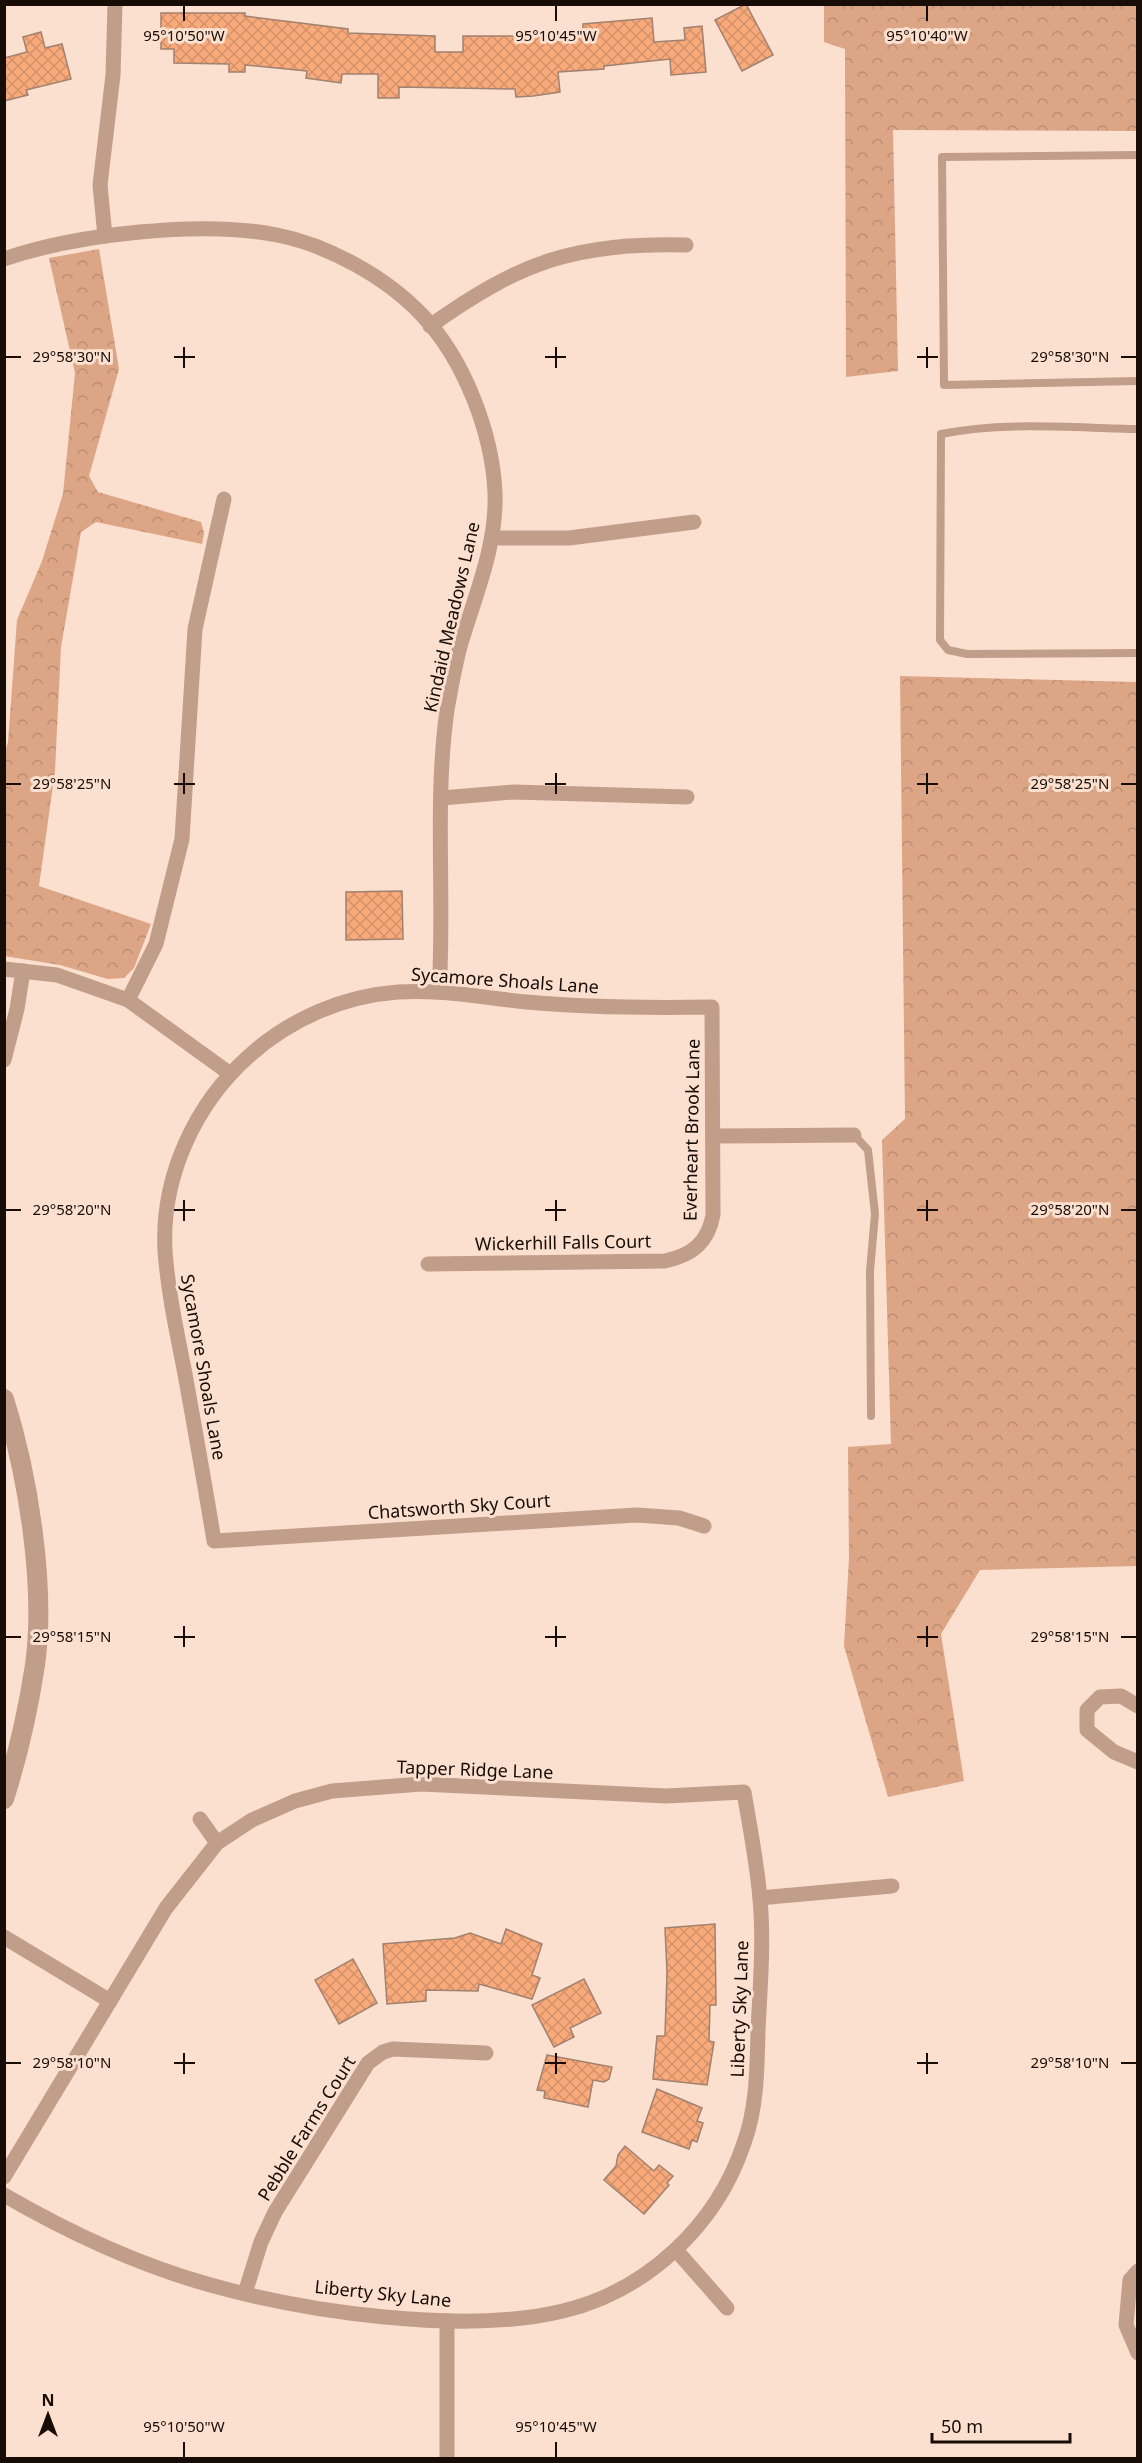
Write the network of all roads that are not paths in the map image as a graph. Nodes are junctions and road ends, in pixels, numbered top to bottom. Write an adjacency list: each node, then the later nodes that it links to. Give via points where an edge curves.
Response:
1 (115, 4): 3 (street, via 100,185)
2 (1137, 155): 7 (lane, via 942,157 944,385)
3 (105, 236): 5 (street, Kindaid Meadows Lane); 6 (street, Kindaid Meadows Lane, via 213,230 278,235 327,252 382,281)
4 (686, 245): 6 (street, via 608,246 555,257 513,273)
5 (4, 259)
6 (430, 326): 11 (street, Kindaid Meadows Lane, via 458,365 491,454 495,493)
7 (1137, 381)
8 (1137, 429): 12 (lane, via 1024,428 941,434 940,560 940,640 948,650 966,654)
9 (224, 499): 18 (street, via 195,629 182,839 156,945)
10 (694, 522): 11 (street, via 598,535)
11 (492, 538): 14 (street, Kindaid Meadows Lane, via 460,645 442,752)
12 (1137, 653)
13 (687, 797): 14 (street, via 514,792)
14 (441, 798): 17 (street, Kindaid Meadows Lane, via 443,929)
15 (4, 969): 16 (street)
16 (23, 971): 18 (street, via 57,975); 20 (street)
17 (439, 992): 19 (street, Sycamore Shoals Lane, via 569,1006); 21 (street, Sycamore Shoals Lane, via 397,992 325,1008 270,1037)
18 (128, 1000): 21 (street)
19 (712, 1007): 23 (street, Everheart Brook Lane)
20 (4, 1060)
21 (229, 1073): 29 (street, Sycamore Shoals Lane, via 192,1126 172,1184 166,1217 165,1250 172,1305)
22 (854, 1135): 23 (street); 27 (lane, via 868,1150 874,1214 870,1271)
23 (713, 1136): 24 (street, Everheart Brook Lane, via 713,1215 706,1238)
24 (696, 1249): 25 (street, Wickerhill Falls Court, via 665,1261)
25 (428, 1264)
26 (4, 1399): 33 (street, via 19,1447 38,1587 35,1663 20,1748)
27 (871, 1416)
28 (705, 1526): 29 (street, Chatsworth Sky Court, via 679,1518 637,1515)
29 (214, 1541)
30 (1137, 1706): 31 (street, via 1121,1696 1100,1697 1087,1710 1087,1730 1114,1752)
31 (1137, 1762)
32 (744, 1792): 35 (street, Tapper Ridge Lane, via 666,1796 471,1785 372,1787 332,1791 295,1801 252,1820); 37 (street, Liberty Sky Lane)
33 (4, 1799)
34 (200, 1819): 35 (street)
35 (217, 1843): 39 (street, Tapper Ridge Lane, via 166,1908)
36 (892, 1886): 37 (street)
37 (760, 1898): 43 (street, Liberty Sky Lane, via 761,1969 752,2111 745,2142 727,2182 700,2225)
38 (4, 1937): 39 (street)
39 (110, 2001): 41 (street, Tapper Ridge Lane)
40 (486, 2053): 45 (street, Pebble Farms Court, via 393,2049 368,2063 275,2212)
41 (4, 2177)
42 (4, 2195): 45 (street, Liberty Sky Lane, via 94,2242 206,2284)
43 (676, 2250): 46 (street); 47 (street, Liberty Sky Lane, via 621,2289 565,2311)
44 (1137, 2271): 48 (street, via 1130,2280 1126,2325)
45 (245, 2293): 47 (street, Liberty Sky Lane, via 337,2311)
46 (728, 2308)
47 (447, 2320): 49 (street)
48 (1137, 2353)
49 (447, 2458)

